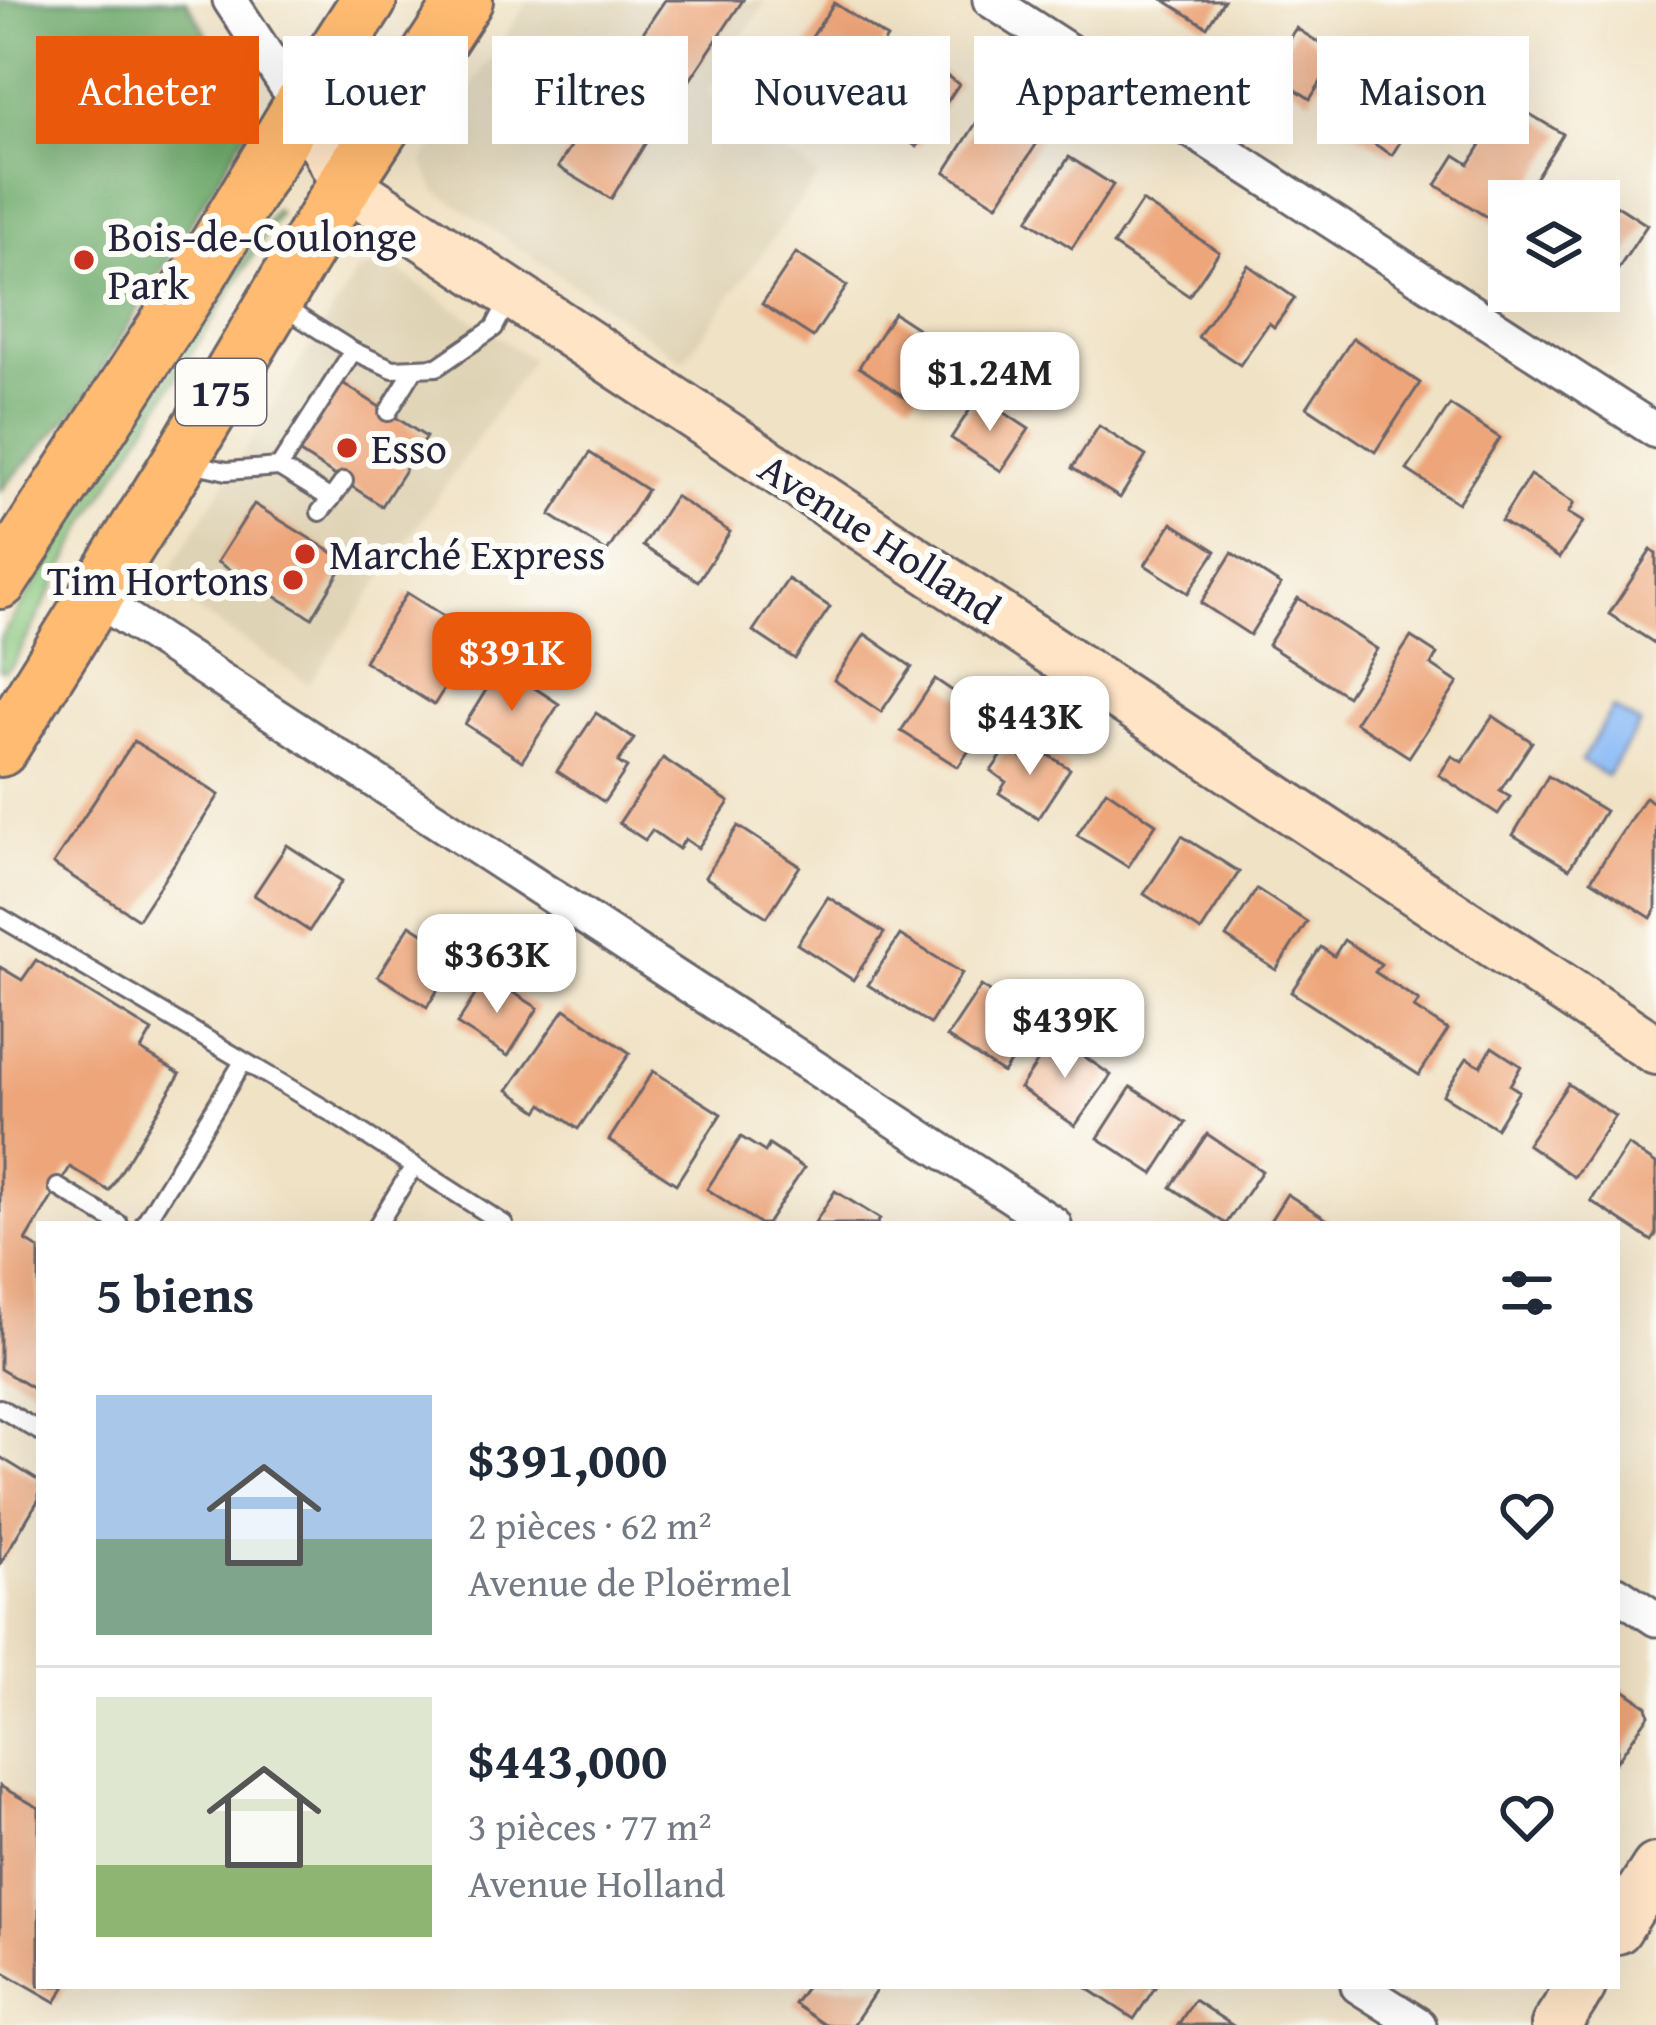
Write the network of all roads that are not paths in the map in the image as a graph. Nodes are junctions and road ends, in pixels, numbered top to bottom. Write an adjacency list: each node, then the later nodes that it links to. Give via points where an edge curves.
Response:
1 (230, 0): 6 (street, Avenue Holland)
2 (369, 0): 5 (main road, 175)
3 (465, 0): 9 (main road, 175)
4 (990, 0): 15 (street)
5 (346, 36)
6 (283, 81)
7 (283, 135): 19 (main road, 175)
8 (324, 144): 9 (main road, Avenue Holland)
9 (345, 184): 10 (main road, Avenue Holland); 11 (main road, 175)
10 (512, 295): 13 (lane, via 494,328 437,368); 23 (main road, Avenue Holland)
11 (274, 302): 12 (lane); 16 (main road, 175)
12 (352, 351): 13 (lane, via 393,369); 17 (lane)
13 (415, 368): 14 (lane)
14 (388, 412)
15 (1656, 431)
16 (179, 461): 17 (lane, via 227,471); 20 (main road, 175)
17 (279, 467): 18 (lane, via 325,505)
18 (344, 481)
19 (0, 581)
20 (94, 597): 21 (main road, 175); 31 (street)
21 (4, 733)
22 (0, 917): 24 (lane)
23 (1656, 1051)
24 (243, 1062): 25 (lane); 28 (lane)
25 (414, 1166): 29 (lane); 30 (lane)
26 (58, 1187): 27 (lane)
27 (114, 1221)
28 (146, 1221)
29 (380, 1221)
30 (499, 1221)
31 (1049, 1221)
32 (0, 1408): 33 (lane)
33 (36, 1429)
34 (1620, 1595): 35 (street)
35 (1656, 1618)
36 (1656, 1868): 37 (main road)
37 (1620, 1924)
38 (1363, 1989): 40 (street)
39 (1579, 1989): 41 (main road)
40 (1419, 2025)
41 (1556, 2025)

